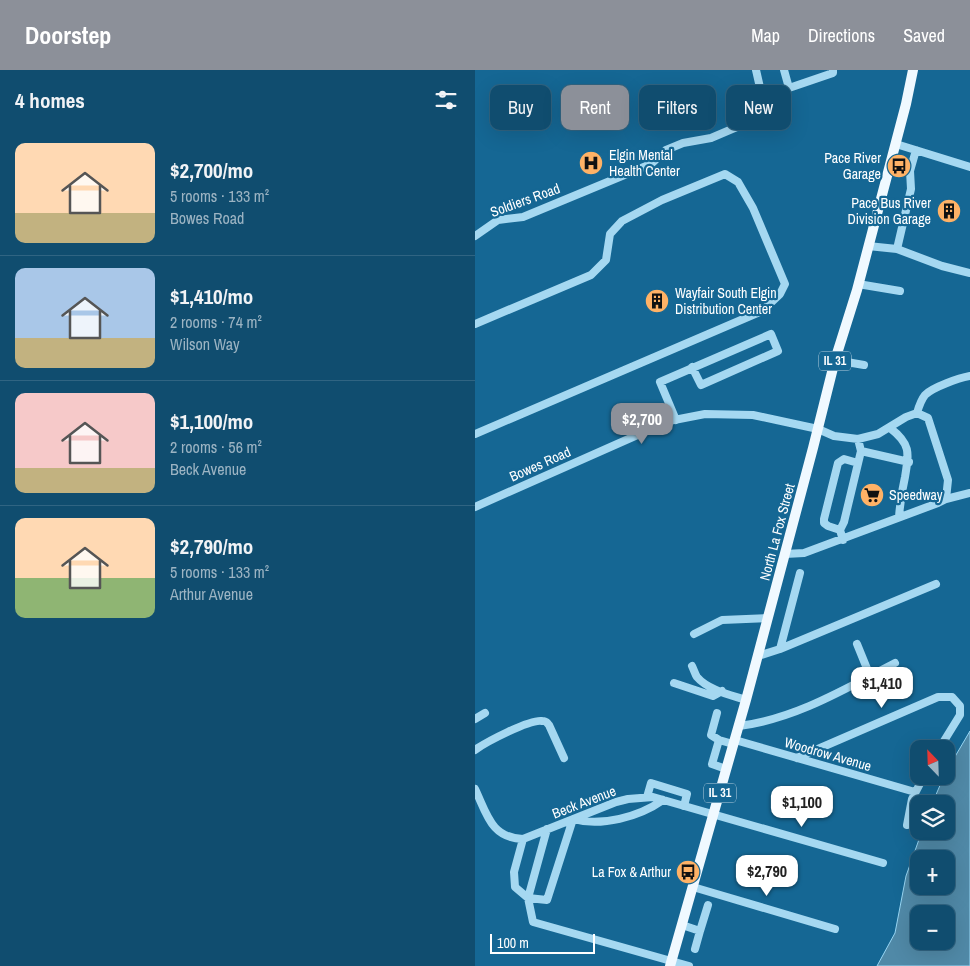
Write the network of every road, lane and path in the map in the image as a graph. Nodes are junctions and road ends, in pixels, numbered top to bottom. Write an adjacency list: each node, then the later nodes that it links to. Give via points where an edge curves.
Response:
1 (756, 70): 8 (street, Soldiers Road, via 764,106 758,118 711,138 666,150 651,164 523,217 498,220)
2 (784, 70): 3 (street, via 789,88 833,73)
3 (833, 70)
4 (913, 70): 5 (main road, North La Fox Street / IL 31)
5 (896, 144): 6 (street); 9 (main road, North La Fox Street / IL 31)
6 (916, 150): 7 (street); 10 (street)
7 (970, 167)
8 (475, 236)
9 (868, 246): 10 (street); 12 (main road, North La Fox Street / IL 31)
10 (897, 249): 11 (street)
11 (970, 273)
12 (858, 284): 13 (street); 15 (main road, North La Fox Street / IL 31)
13 (900, 291)
14 (475, 324): 23 (street, via 591,275 606,260 610,234 623,221 662,200 725,174 738,182 753,208 785,284 762,311)
15 (835, 360): 16 (street); 22 (main road, North La Fox Street / IL 31)
16 (864, 365)
17 (693, 368): 17 (street, via 771,334 778,351 701,385); 20 (street, via 660,382)
18 (970, 376): 19 (street, via 927,393)
19 (917, 413): 21 (street); 29 (street, via 928,418 937,440 947,480)
20 (676, 420): 22 (street, Bowes Road, via 705,414 753,415); 30 (street, Bowes Road)
21 (890, 428): 24 (street); 26 (street, via 900,436)
22 (818, 429): 24 (street, Bowes Road, via 834,436); 34 (main road, North La Fox Street / IL 31)
23 (475, 434)
24 (859, 439): 25 (street)
25 (861, 451): 26 (street); 27 (street)
26 (909, 462): 31 (street)
27 (858, 463): 32 (street); 32 (street, via 843,459 838,463 824,523)
28 (970, 493): 29 (street)
29 (946, 498): 31 (street)
30 (475, 507)
31 (899, 517): 33 (street)
32 (840, 530): 33 (street)
33 (843, 540): 34 (street, via 804,553)
34 (785, 554): 37 (main road, North La Fox Street / IL 31)
35 (800, 573): 40 (street)
36 (936, 584): 40 (street)
37 (767, 618): 38 (street, via 722,620); 41 (main road, North La Fox Street / IL 31)
38 (693, 634)
39 (857, 644): 44 (street)
40 (780, 649): 41 (street)
41 (758, 656): 47 (main road, North La Fox Street / IL 31)
42 (895, 663): 44 (street)
43 (692, 666): 46 (street, via 704,683)
44 (870, 676): 51 (street, via 815,704)
45 (674, 682): 46 (street, via 713,696)
46 (722, 692): 47 (street)
47 (746, 700): 51 (main road, North La Fox Street / IL 31)
48 (485, 713): 50 (street)
49 (717, 713): 52 (street, via 711,735)
50 (475, 719)
51 (739, 726): 54 (main road, North La Fox Street / IL 31)
52 (719, 740): 54 (street, Woodrow Avenue); 58 (street, via 712,764)
53 (945, 740): 57 (street, via 960,715 960,706 952,697 938,697)
54 (734, 742): 57 (street, Woodrow Avenue); 58 (main road, North La Fox Street / IL 31)
55 (475, 750): 56 (street, via 541,720 549,725)
56 (564, 758)
57 (797, 758): 61 (street, Woodrow Avenue)
58 (727, 770): 65 (main road, North La Fox Street / IL 31)
59 (919, 785): 61 (street)
60 (475, 789): 69 (street, via 492,825 512,838)
61 (915, 792): 67 (street)
62 (647, 797): 63 (street, Beck Avenue); 64 (street, via 651,783 687,794); 66 (street, Beck Avenue, via 616,802)
63 (663, 800): 64 (street, Beck Avenue); 66 (street, via 643,812 599,822)
64 (684, 806): 65 (street, Beck Avenue)
65 (714, 815): 70 (street, Beck Avenue); 71 (main road, North La Fox Street / IL 31)
66 (573, 819): 68 (street, Beck Avenue); 72 (street, via 547,900)
67 (907, 825)
68 (547, 829): 69 (street, Beck Avenue); 72 (street)
69 (523, 839): 72 (street, via 515,887)
70 (883, 864)
71 (693, 887): 74 (main road, North La Fox Street / IL 31); 75 (street)
72 (528, 898): 78 (street, via 533,922)
73 (708, 905): 76 (street)
74 (682, 925): 76 (street); 78 (main road, North La Fox Street / IL 31)
75 (835, 929)
76 (700, 930): 77 (street)
77 (695, 949)
78 (671, 964): 79 (street)
79 (689, 966)

